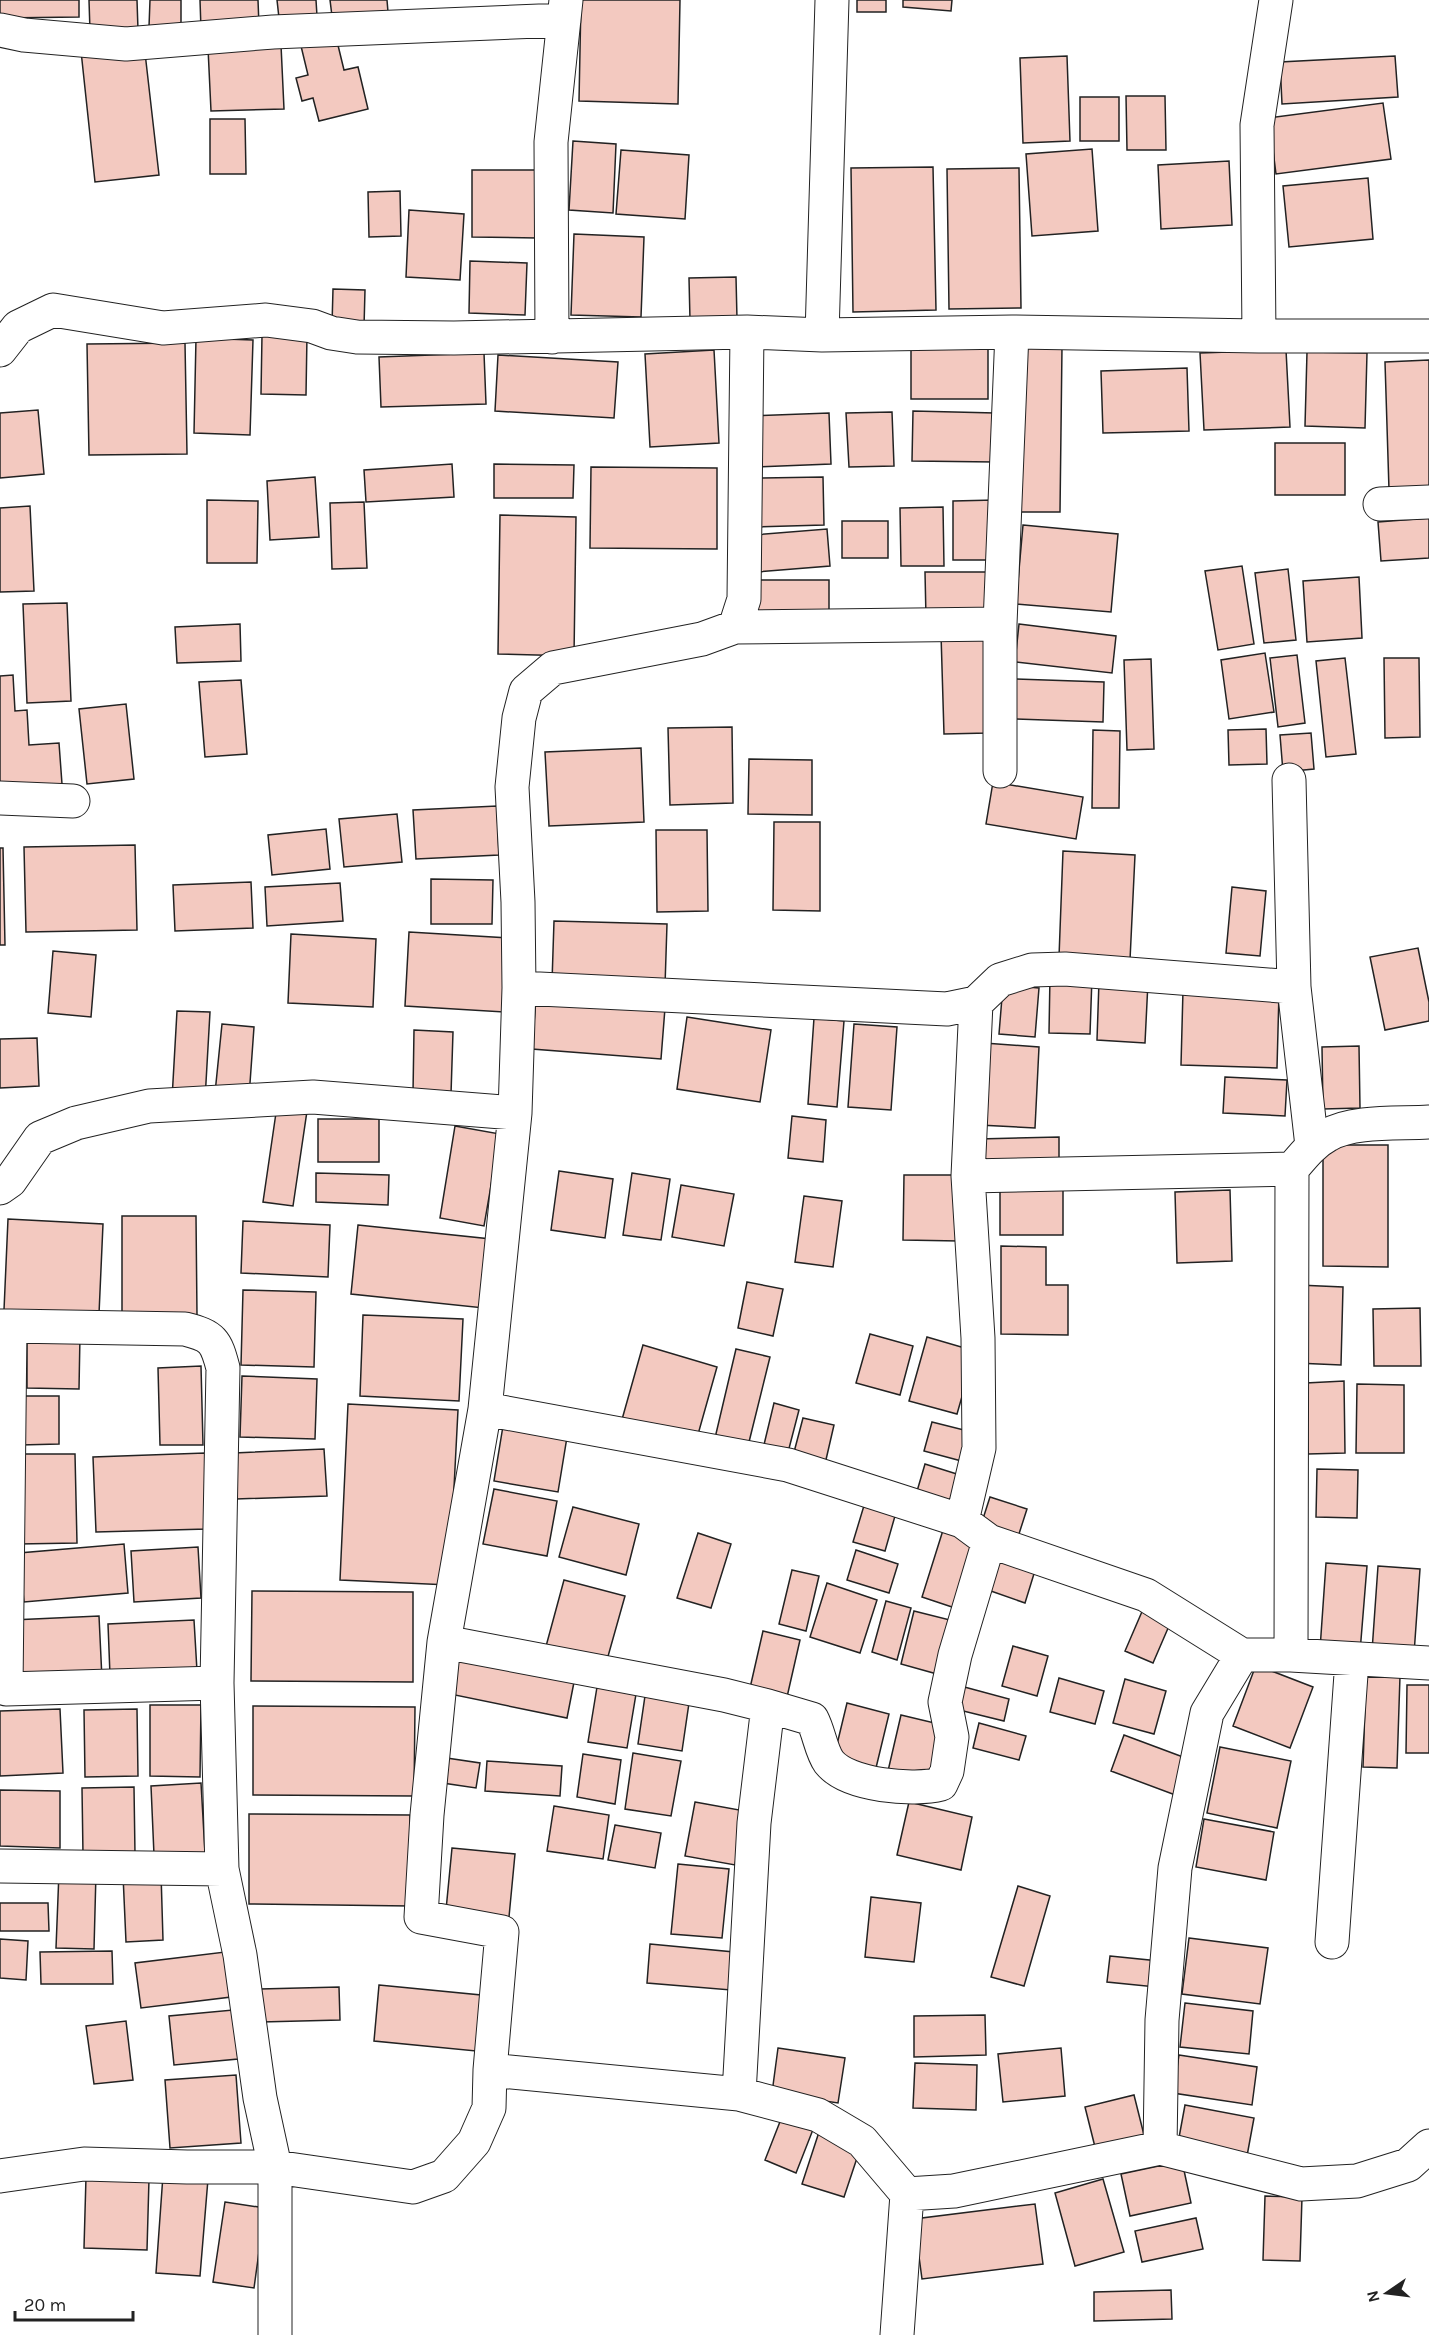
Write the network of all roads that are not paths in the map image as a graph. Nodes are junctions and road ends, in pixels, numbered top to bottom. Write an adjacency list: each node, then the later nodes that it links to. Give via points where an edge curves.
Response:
1 (832, 0): 7 (street)
2 (1276, 0): 9 (street, via 1257,125)
3 (565, 10): 4 (street, via 126,44); 8 (street, via 551,142)
4 (0, 30)
5 (747, 332): 7 (street); 8 (street); 15 (street, via 744,599)
6 (1012, 332): 7 (street); 9 (street); 14 (street)
7 (822, 335)
8 (552, 336): 11 (street, via 357,337 267,320 164,328 53,310 18,327)
9 (1259, 336): 10 (street)
10 (1429, 336)
11 (0, 350)
12 (1429, 502): 13 (street)
13 (1380, 504)
14 (1000, 624): 15 (street); 16 (street)
15 (735, 627): 21 (street, via 702,639 553,668 526,692 519,718 512,788)
16 (1000, 771)
17 (1289, 780): 20 (street)
18 (0, 798): 19 (street)
19 (73, 801)
20 (1293, 987): 22 (street, via 1065,969 1032,970 1000,980); 25 (street)
21 (519, 988): 22 (street, via 947,1009); 23 (street)
22 (976, 1003): 26 (street)
23 (515, 1113): 27 (street, via 313,1097 149,1106 76,1123 40,1138 10,1181); 29 (street)
24 (1429, 1122): 25 (street, via 1359,1125 1331,1133)
25 (1302, 1158): 26 (street); 34 (street)
26 (968, 1176): 30 (street, via 978,1338 979,1448)
27 (0, 1188)
28 (5, 1326): 37 (street, via 185,1329 206,1335 218,1347 223,1368); 38 (street)
29 (484, 1409): 30 (street, via 788,1465); 32 (street)
30 (962, 1521): 31 (street)
31 (989, 1541): 33 (street, via 1146,1595); 39 (street, via 945,1702 952,1737 941,1784 891,1785 837,1770 827,1760 812,1719)
32 (444, 1642): 39 (street); 43 (street, via 421,1917 502,1932)
33 (1242, 1655): 34 (street); 46 (street, via 1207,1713 1175,1868 1162,2020)
34 (1291, 1655): 35 (street)
35 (1352, 1660): 36 (street); 42 (street)
36 (1429, 1663)
37 (217, 1683): 38 (street); 41 (street)
38 (3, 1689)
39 (768, 1706): 44 (street, via 754,1823)
40 (0, 1866): 41 (street)
41 (222, 1869): 47 (street)
42 (1332, 1942)
43 (490, 2070): 44 (street); 47 (street, via 489,2108 474,2142 444,2176 413,2187)
44 (739, 2094): 49 (street, via 818,2115 862,2141)
45 (1429, 2146): 46 (street, via 1408,2165 1357,2181 1300,2184)
46 (1160, 2148): 49 (street, via 954,2191)
47 (275, 2167): 48 (street, via 84,2164); 50 (street)
48 (0, 2176)
49 (907, 2194): 51 (street)
50 (274, 2335)
51 (897, 2335)

